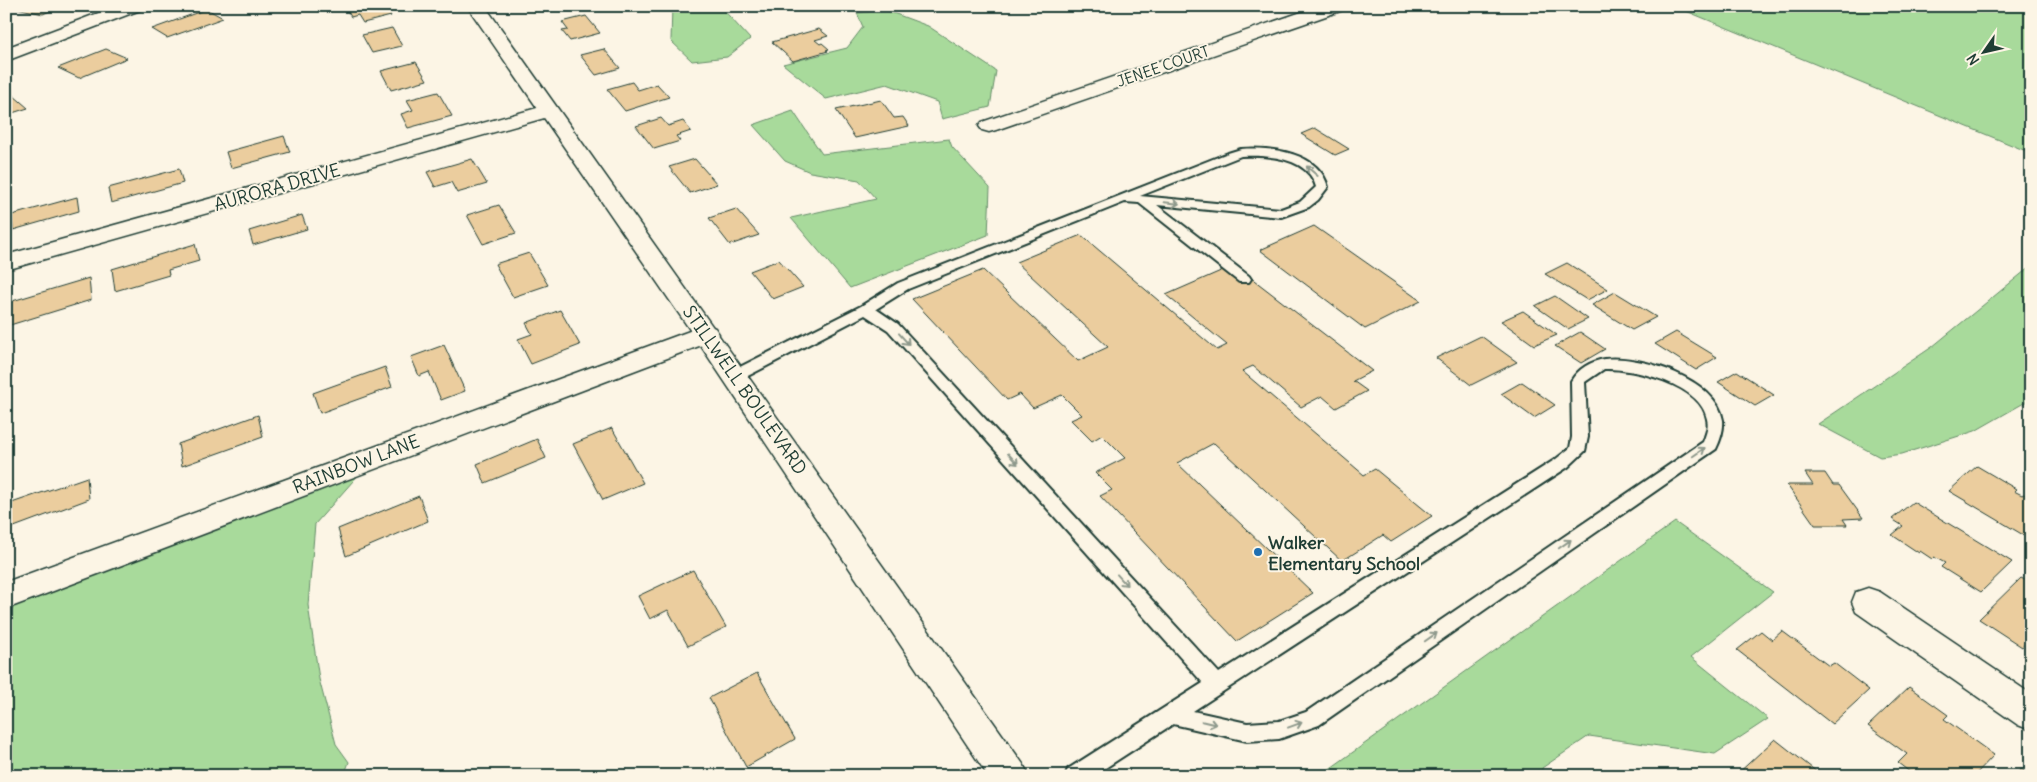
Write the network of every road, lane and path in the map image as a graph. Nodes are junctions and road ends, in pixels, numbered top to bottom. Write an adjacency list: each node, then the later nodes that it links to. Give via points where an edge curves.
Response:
1 (134, 6): 4 (street)
2 (476, 6): 5 (street, STILLWELL BOULEVARD)
3 (1337, 6): 6 (street, JENEE COURT)
4 (6, 55)
5 (548, 111): 9 (street, AURORA DRIVE); 12 (street, STILLWELL BOULEVARD)
6 (989, 126)
7 (1123, 198): 8 (lane); 8 (lane, one-way to 7, via 1281,213 1302,207 1316,198 1322,187 1317,175 1296,161 1270,152 1243,151); 11 (lane, via 903,286)
8 (1143, 200): 10 (lane)
9 (6, 263)
10 (1244, 279)
11 (866, 309): 13 (lane); 16 (lane, one-way to 16, via 893,327)
12 (706, 334): 13 (street, STILLWELL BOULEVARD); 14 (street, RAINBOW LANE)
13 (735, 376): 19 (street, STILLWELL BOULEVARD)
14 (6, 596)
15 (1868, 602): 18 (street)
16 (1216, 684): 17 (lane); 17 (lane, one-way to 16, via 1247,732 1279,730 1312,719 1710,445 1716,430 1712,410 1692,390 1673,378 1650,370 1603,364 1589,370 1578,381 1580,431 1577,450 1562,463)
17 (1170, 714): 20 (lane)
18 (2031, 714)
19 (1010, 776)
20 (1075, 776)

